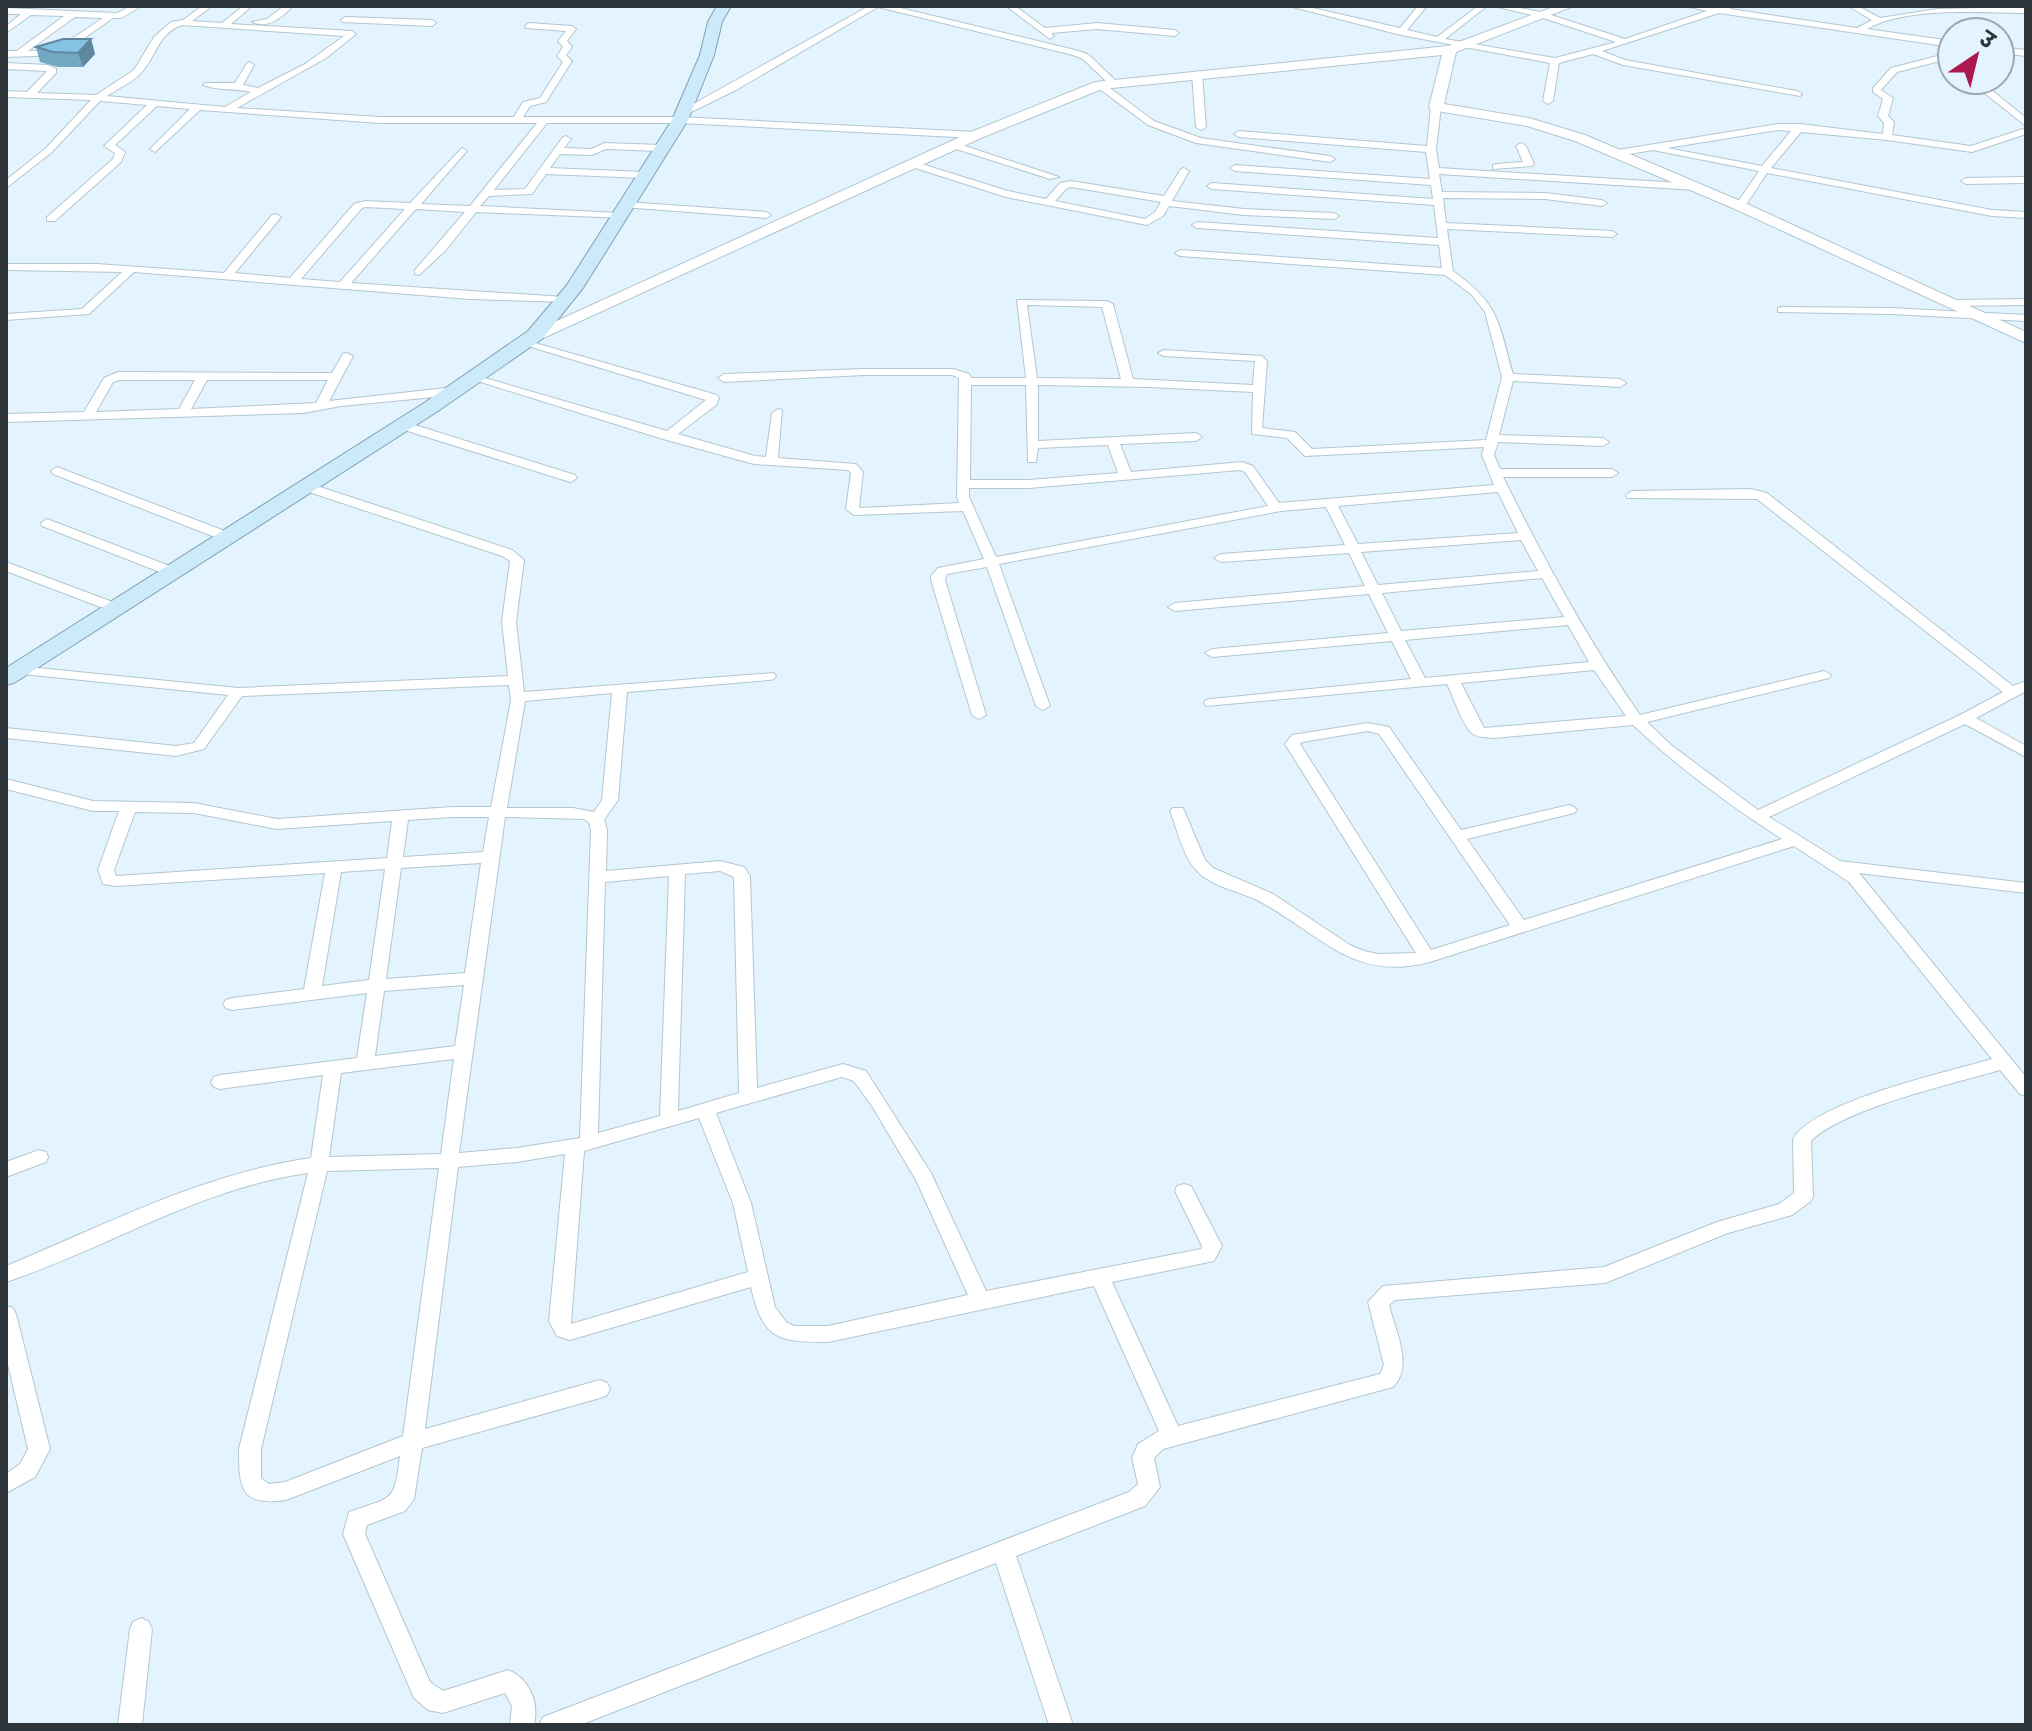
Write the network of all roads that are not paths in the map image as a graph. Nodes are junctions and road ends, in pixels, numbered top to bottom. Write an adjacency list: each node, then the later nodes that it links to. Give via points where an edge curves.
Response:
1 (100, 6): 26 (street)
2 (138, 6): 28 (street)
3 (208, 6): 31 (street)
4 (248, 6): 33 (street)
5 (289, 6): 35 (street, via 269,22)
6 (356, 6): 30 (street)
7 (724, 6): 70 (main road)
8 (875, 6): 70 (street)
9 (882, 6): 46 (street)
10 (1010, 6): 37 (street)
11 (1293, 6): 23 (street)
12 (1327, 6): 23 (street)
13 (1423, 6): 40 (street)
14 (1483, 6): 44 (street)
15 (1498, 6): 27 (street)
16 (1568, 6): 27 (street)
17 (1689, 6): 24 (street)
18 (1731, 6): 24 (street)
19 (1852, 6): 29 (street)
20 (2026, 10): 29 (street)
21 (6, 11): 22 (street)
22 (29, 12): 25 (street); 36 (street)
23 (1316, 12): 40 (street)
24 (1714, 12): 38 (street); 42 (street)
25 (74, 13): 26 (street); 49 (street)
26 (87, 14): 28 (street)
27 (1542, 15): 42 (street); 45 (street)
28 (111, 16): 49 (street, via 57,53)
29 (1877, 19): 38 (street)
30 (345, 20): 32 (street); 39 (street)
31 (184, 22): 33 (street); 63 (street, via 157,39 137,72)
32 (432, 23)
33 (223, 26): 35 (street)
34 (529, 26): 71 (street, via 572,29 562,41 568,47 561,56 568,61 543,100 526,104)
35 (244, 28): 39 (street)
36 (6, 30)
37 (1044, 31): 41 (street, via 1097,26); 46 (street)
38 (1857, 31): 43 (street)
39 (334, 32): 58 (street, via 352,34 324,59)
40 (1401, 32): 44 (street)
41 (1175, 33)
42 (1625, 42): 47 (street)
43 (1936, 42)
44 (1444, 45): 45 (street); 54 (street); 67 (street)
45 (1466, 46): 51 (street)
46 (1057, 47): 55 (street, via 1086,57)
47 (1594, 51): 51 (street); 60 (street, via 1623,62)
48 (6, 54): 49 (street)
49 (18, 54): 52 (street)
50 (1936, 59): 79 (street, via 1894,70 1876,90 1888,98 1883,116 1889,122)
51 (1555, 61): 64 (street)
52 (6, 65): 61 (street, via 53,71)
53 (250, 65): 57 (street)
54 (1197, 74): 55 (street); 74 (street)
55 (1106, 83): 78 (street); 90 (street, via 1151,123 1199,141)
56 (208, 85): 57 (street)
57 (238, 86): 58 (street)
58 (257, 91): 69 (street)
59 (6, 94): 61 (street)
60 (1797, 94)
61 (29, 95): 63 (street)
62 (1993, 96): 73 (street)
63 (98, 98): 65 (street); 101 (street, via 48,151)
64 (1548, 101)
65 (156, 102): 66 (street); 116 (street, via 109,146 120,151 118,160)
66 (199, 106): 69 (street); 85 (street)
67 (1436, 107): 86 (street); 89 (street, via 1529,122)
68 (2026, 108): 73 (street)
69 (228, 109): 71 (street, via 380,120)
70 (682, 116): 72 (street); 78 (street); 84 (main road)
71 (517, 120): 72 (street)
72 (544, 120): 104 (street)
73 (2022, 120)
74 (1201, 127)
75 (1800, 127): 79 (street); 83 (street); 93 (street)
76 (2026, 131): 79 (street, via 1978,149)
77 (1239, 134): 86 (street)
78 (976, 135): 81 (street)
79 (1887, 137)
80 (566, 139): 88 (street)
81 (953, 145): 91 (street); 97 (street)
82 (1521, 146): 100 (street, via 1529,164 1476,168)
83 (1652, 147): 89 (street); 93 (street)
84 (660, 148): 88 (street); 96 (main road)
85 (155, 149)
86 (1431, 149): 100 (street)
87 (462, 151): 108 (street)
88 (557, 151): 94 (street)
89 (1618, 153): 103 (street)
90 (1330, 159)
91 (912, 164): 106 (street); 139 (street)
92 (1235, 168): 100 (street)
93 (1765, 170): 109 (street); 113 (street)
94 (543, 171): 96 (street); 104 (street, via 526,193)
95 (1184, 171): 105 (street)
96 (644, 175): 111 (main road)
97 (1054, 177)
98 (2026, 180): 99 (street)
99 (1966, 181)
100 (1437, 183): 102 (street); 103 (street); 107 (street); 118 (street)
101 (6, 185)
102 (1212, 186)
103 (1696, 187): 109 (street)
104 (487, 193): 110 (street)
105 (1166, 201): 106 (street, via 1071,184); 106 (street, via 1147,222); 114 (street, via 1244,212)
106 (1048, 203)
107 (1602, 203)
108 (415, 206): 110 (street); 129 (street, via 358,206); 130 (street)
109 (1740, 206): 133 (street)
110 (474, 210): 111 (street); 126 (street)
111 (624, 210): 112 (street); 131 (main road)
112 (766, 215)
113 (2026, 215)
114 (1334, 216)
115 (276, 217): 128 (street)
116 (51, 219)
117 (1197, 225): 120 (street)
118 (1443, 226): 119 (street); 121 (street)
119 (1612, 234)
120 (1327, 235): 121 (street); 123 (street)
121 (1444, 242): 127 (street)
122 (1180, 253): 123 (street)
123 (1324, 265): 127 (street)
124 (6, 267): 125 (street)
125 (131, 269): 128 (street); 135 (street, via 85,312)
126 (419, 272)
127 (1448, 272): 144 (street, via 1475,292 1490,312)
128 (228, 275): 129 (street)
129 (293, 281): 130 (street)
130 (343, 285): 131 (street)
131 (564, 300): 139 (main road)
132 (2026, 302): 133 (street)
133 (1954, 303): 136 (street)
134 (1782, 310): 136 (street)
135 (6, 317)
136 (1983, 317): 137 (street); 138 (street)
137 (2026, 318)
138 (2026, 338)
139 (529, 339): 145 (main road); 159 (street, via 713,398)
140 (1164, 353): 151 (street, via 1258,358)
141 (347, 356): 143 (street)
142 (203, 377): 143 (street); 154 (street); 156 (street, via 113,377)
143 (336, 377): 153 (street)
144 (1508, 377): 150 (street); 161 (street)
145 (474, 378): 152 (main road); 159 (street)
146 (724, 378): 147 (street, via 953,372)
147 (965, 381): 148 (street); 170 (street)
148 (1032, 382): 149 (street); 149 (street, via 1020,304 1029,300 1107,304); 162 (street, via 1032,452)
149 (1128, 383): 151 (street)
150 (1620, 383)
151 (1260, 389): 161 (street, via 1256,431 1291,435 1309,453)
152 (455, 391): 153 (street); 158 (main road)
153 (320, 406): 154 (street)
154 (183, 412): 156 (street)
155 (778, 413): 164 (street)
156 (88, 415): 157 (street)
157 (6, 418)
158 (402, 425): 169 (street); 171 (main road)
159 (667, 436): 164 (street)
160 (1196, 437): 162 (street)
161 (1492, 440): 163 (street); 166 (street, via 1488,455)
162 (1113, 441): 168 (street)
163 (1603, 442)
164 (771, 463): 175 (street, via 855,468 852,509 859,512)
165 (57, 471): 178 (street)
166 (1495, 473): 167 (street); 172 (street)
167 (1612, 473)
168 (1126, 476): 170 (street); 176 (street, via 1246,467)
169 (571, 478)
170 (963, 484): 175 (street)
171 (304, 486): 178 (main road); 197 (street, via 515,557 509,622)
172 (1503, 488): 174 (street); 179 (street)
173 (1632, 495): 200 (street, via 1762,496)
174 (1330, 502): 176 (street); 180 (street)
175 (967, 507): 182 (street)
176 (1276, 508): 182 (street)
177 (47, 523): 184 (street)
178 (225, 536): 184 (main road)
179 (1526, 536): 180 (street); 185 (street)
180 (1355, 548): 181 (street); 186 (street)
181 (1221, 558)
182 (992, 562): 204 (street); 205 (street, via 938,576)
183 (6, 566): 187 (street)
184 (170, 571): 187 (main road)
185 (1547, 574): 186 (street); 189 (street)
186 (1373, 588): 188 (street); 190 (street)
187 (113, 607): 193 (main road)
188 (1175, 607)
189 (1573, 620): 190 (street); 192 (street)
190 (1399, 638): 191 (street); 198 (street)
191 (1212, 653)
192 (1598, 665): 196 (street); 207 (street)
193 (12, 674): 201 (street)
194 (1824, 675): 207 (street)
195 (769, 676): 199 (street)
196 (1451, 678): 198 (street); 207 (street, via 1475,727 1486,733)
197 (516, 680): 201 (street); 202 (street)
198 (1419, 681): 203 (street)
199 (620, 688): 202 (street); 217 (street, via 610,800)
200 (2019, 689): 206 (street)
201 (238, 692): 208 (street, via 192,750)
202 (518, 697): 214 (street)
203 (1211, 703)
204 (1043, 706)
205 (979, 715)
206 (1965, 718): 209 (street); 216 (street)
207 (1636, 720): 216 (street)
208 (6, 733)
209 (2026, 752)
210 (6, 784): 211 (street, via 75,803)
211 (129, 806): 215 (street, via 194,808 277,824); 223 (street, via 106,870 109,880)
212 (1569, 810): 218 (street)
213 (1178, 811): 228 (street, via 1207,872 1278,904 1347,952 1391,962)
214 (499, 813): 215 (street); 217 (street, via 573,813); 220 (street)
215 (401, 816): 221 (street)
216 (1758, 816): 219 (street)
217 (596, 820): 225 (street)
218 (1458, 836): 227 (street); 228 (street, via 1384,730 1368,727 1294,740)
219 (1797, 840): 222 (street); 227 (street)
220 (490, 857): 221 (street); 229 (street)
221 (396, 863): 223 (street); 230 (street)
222 (1839, 866): 226 (street); 234 (street, via 1869,893)
223 (334, 867): 231 (street)
224 (677, 870): 225 (street); 239 (street, via 731,867 742,876); 241 (street)
225 (597, 877): 242 (street)
226 (2026, 888)
227 (1521, 928): 228 (street)
228 (1427, 957)
229 (473, 978): 230 (street); 233 (street)
230 (379, 985): 231 (street); 235 (street)
231 (312, 993): 232 (street)
232 (232, 1004)
233 (463, 1051): 235 (street); 244 (street)
234 (2004, 1062): 238 (street); 254 (street, via 1873,1102 1805,1131 1804,1196 1785,1210 1724,1227 1605,1275 1390,1292 1378,1302 1394,1365 1386,1381)
235 (365, 1063): 236 (street)
236 (333, 1067): 237 (street); 245 (street)
237 (220, 1082)
238 (2026, 1089)
239 (748, 1096): 240 (street); 251 (street, via 833,1071 860,1076 924,1178)
240 (705, 1109): 241 (street); 249 (street, via 742,1203)
241 (669, 1120): 242 (street)
242 (582, 1144): 244 (street); 249 (street, via 559,1321 564,1330)
243 (39, 1157): 246 (street)
244 (449, 1161): 245 (street); 255 (street)
245 (319, 1164): 248 (street, via 270,1171 210,1189); 255 (street, via 250,1449 250,1482 266,1494 286,1491)
246 (6, 1170)
247 (1184, 1191): 250 (street, via 1212,1246 1207,1256)
248 (6, 1274)
249 (759, 1277): 251 (street, via 766,1310 779,1328 792,1334 828,1334)
250 (1101, 1279): 251 (street); 254 (street)
251 (980, 1300)
252 (6, 1314): 256 (street, via 39,1449 24,1476)
253 (600, 1389): 255 (street)
254 (1172, 1436): 257 (street, via 1145,1450 1149,1487 1144,1495)
255 (411, 1442): 260 (street, via 406,1492 401,1500 357,1519 354,1534 422,1690 443,1702 508,1681 516,1685 524,1707)
256 (6, 1484)
257 (1003, 1551): 261 (street); 262 (street)
258 (141, 1629): 259 (street)
259 (130, 1725)
260 (522, 1725)
261 (551, 1725)
262 (1061, 1725)

